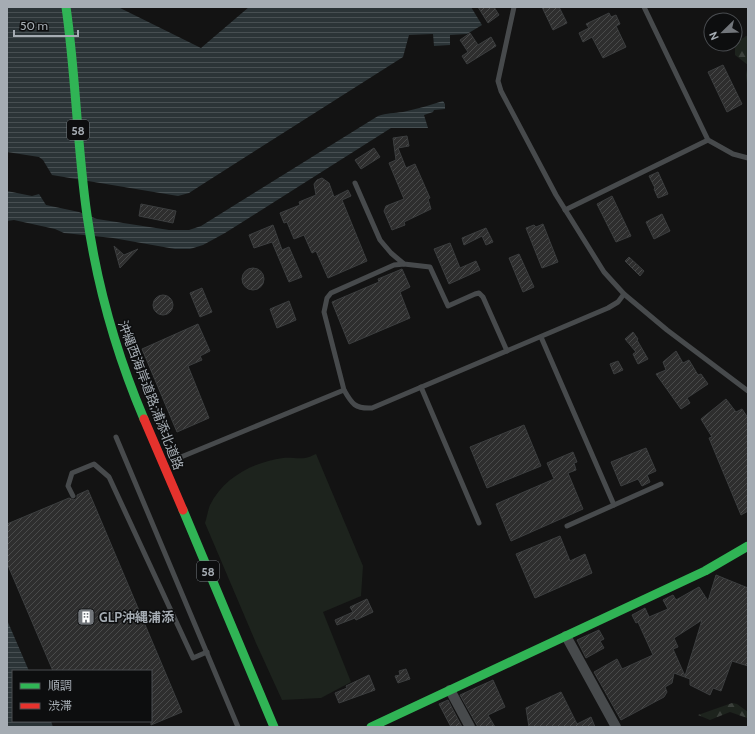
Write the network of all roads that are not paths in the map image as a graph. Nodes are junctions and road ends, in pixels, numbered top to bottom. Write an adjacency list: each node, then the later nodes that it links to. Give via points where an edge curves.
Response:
1 (66, 7): 27 (main road, 沖縄西海岸道路;浦添北道路 / 58, via 81,170 93,253 111,329 142,414)
2 (514, 7): 7 (lane, via 498,81)
3 (644, 7): 4 (lane)
4 (708, 140): 5 (lane, via 733,154); 7 (lane)
5 (748, 158)
6 (355, 183): 8 (lane, via 380,240)
7 (565, 210): 9 (lane, via 604,272)
8 (404, 264): 11 (lane, via 430,267 448,306 479,293); 13 (lane, via 394,265 331,293 327,298 324,312)
9 (624, 294): 10 (lane, via 618,302 608,308); 14 (lane)
10 (541, 336): 11 (lane); 19 (lane)
11 (507, 351): 12 (lane)
12 (421, 387): 13 (lane, via 372,408 361,409 352,402); 20 (lane)
13 (344, 390): 16 (lane)
14 (748, 391)
15 (116, 436): 24 (lane)
16 (181, 457)
17 (661, 484): 19 (lane)
18 (73, 496): 24 (lane, via 68,486 72,473 94,464 109,477 193,658)
19 (614, 505): 21 (lane)
20 (479, 523)
21 (567, 526)
22 (748, 546): 23 (main road, via 705,571)
23 (566, 636): 25 (main road); 30 (street)
24 (207, 652): 26 (lane)
25 (450, 690): 28 (main road); 29 (street)
26 (238, 727)
27 (274, 727)
28 (371, 727)
29 (470, 727)
30 (616, 727)

